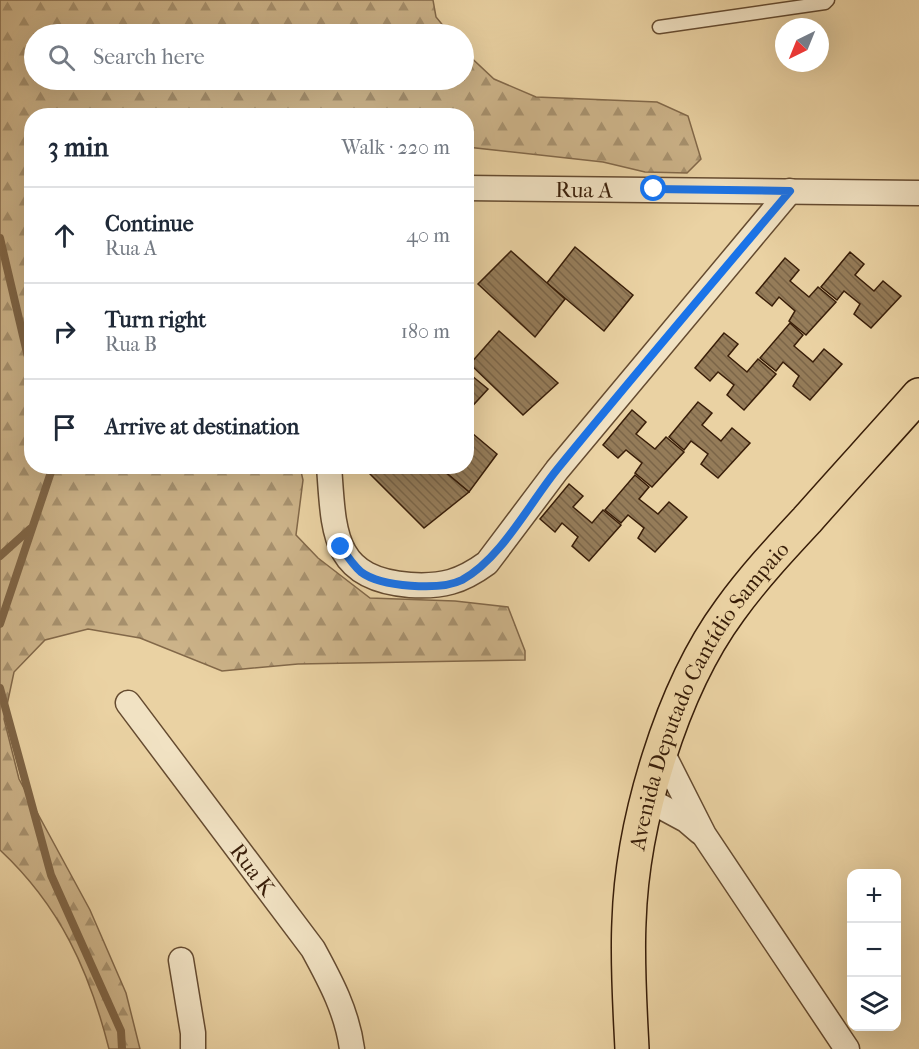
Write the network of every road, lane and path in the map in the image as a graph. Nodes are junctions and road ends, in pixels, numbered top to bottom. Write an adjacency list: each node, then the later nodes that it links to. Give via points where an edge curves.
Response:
1 (828, 0): 2 (lane)
2 (659, 27)
3 (474, 188): 4 (street, Rua A)
4 (790, 191): 5 (street, Rua A); 7 (street, via 557,470 487,563 460,581 440,586 409,585 378,581 362,573 341,547 334,529)
5 (919, 193)
6 (919, 395): 9 (main road, Avenida Deputado Cantídio Sampaio, via 729,611 702,657)
7 (329, 474)
8 (128, 703): 14 (street, Rua K, via 313,949 337,994)
9 (662, 752): 10 (main road, Avenida Deputado Cantídio Sampaio); 11 (street)
10 (647, 799): 11 (street, via 686,820); 15 (main road, Avenida Deputado Cantídio Sampaio, via 629,921)
11 (704, 835): 16 (street)
12 (181, 960): 13 (street)
13 (193, 1049)
14 (352, 1049)
15 (632, 1049)
16 (847, 1049)

